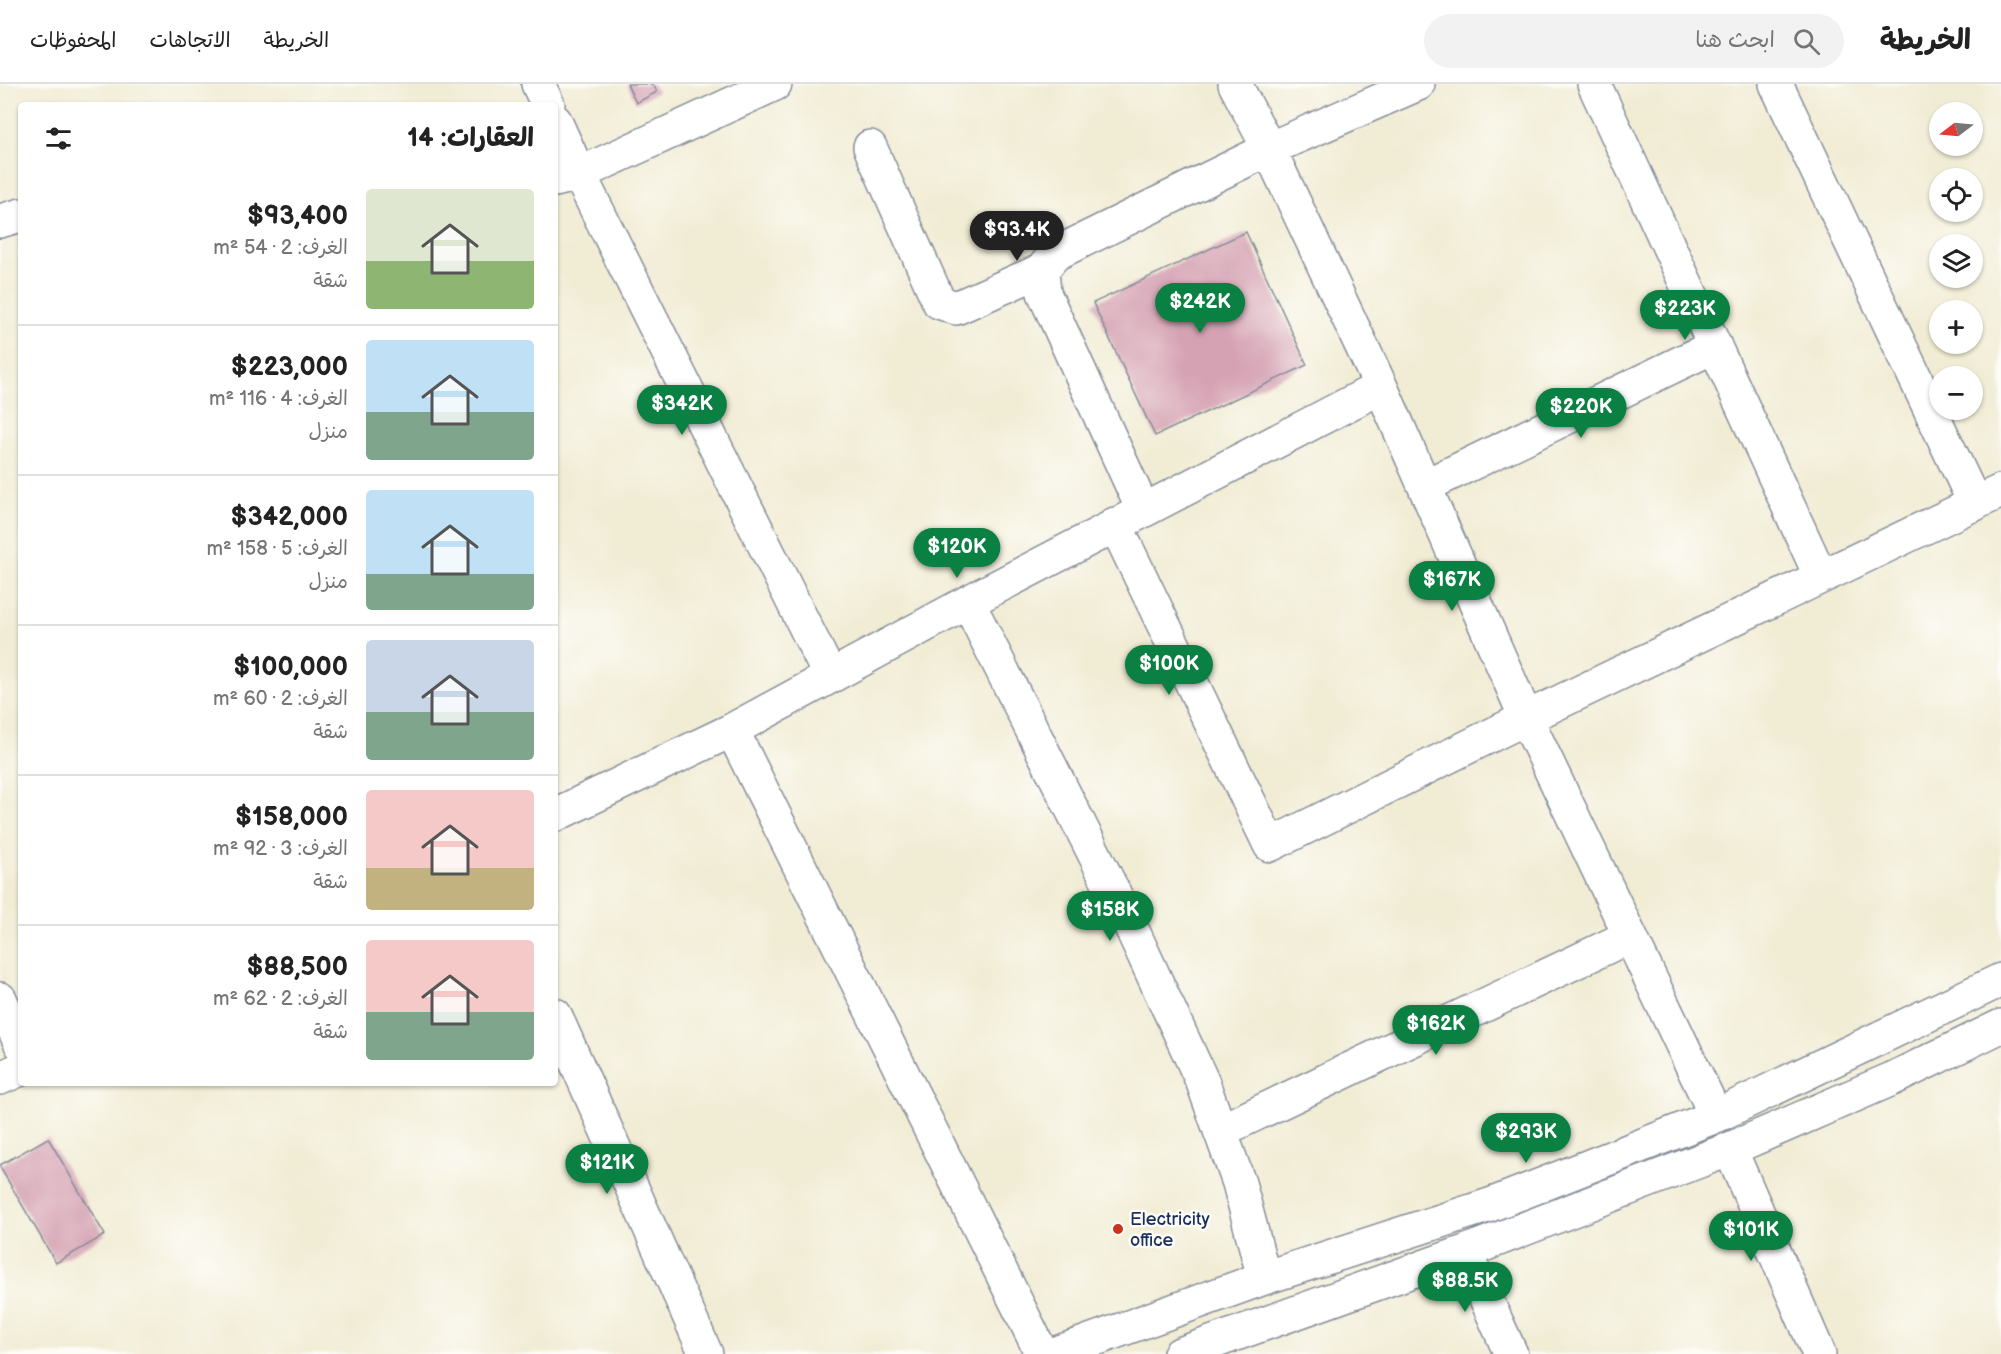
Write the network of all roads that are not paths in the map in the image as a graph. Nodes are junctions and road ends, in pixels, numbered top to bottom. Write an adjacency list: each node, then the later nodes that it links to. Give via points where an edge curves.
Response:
1 (538, 84): 7 (street)
2 (775, 84): 11 (street)
3 (1235, 84): 10 (street)
4 (1418, 84): 10 (street)
5 (1594, 84): 15 (street)
6 (1776, 84): 18 (street)
7 (547, 102)
8 (558, 135): 11 (street)
9 (870, 147): 14 (street, via 939,302 956,308)
10 (1269, 149): 14 (street, via 1055,254); 16 (street)
11 (567, 177): 22 (street)
12 (18, 216): 13 (street)
13 (0, 221)
14 (1041, 270): 19 (street, via 1044,292)
15 (1715, 346): 17 (street); 20 (street)
16 (1381, 387): 17 (street); 19 (street)
17 (1425, 486): 23 (street)
18 (1988, 497): 20 (street)
19 (1129, 517): 21 (street); 23 (street, via 1270,845)
20 (1821, 577): 23 (street)
21 (968, 602): 22 (street); 35 (street, via 1131,927 1203,1083)
22 (830, 676): 24 (street)
23 (1526, 718): 26 (street)
24 (732, 730): 25 (street); 42 (street)
25 (558, 814)
26 (1630, 936): 34 (street); 35 (street)
27 (2001, 980): 34 (street)
28 (0, 999): 31 (street)
29 (558, 1022): 41 (street)
30 (2001, 1026): 36 (street, via 1892,1079)
31 (18, 1038)
32 (18, 1069): 33 (street)
33 (0, 1078)
34 (1716, 1116): 38 (street, via 1490,1205)
35 (1220, 1131): 38 (street, via 1239,1183)
36 (1730, 1149): 37 (street); 46 (street)
37 (1465, 1252): 40 (street); 45 (street)
38 (1264, 1278): 39 (street)
39 (1196, 1303): 40 (street); 43 (street)
40 (1215, 1348): 44 (street)
41 (706, 1354)
42 (1042, 1354)
43 (1054, 1354)
44 (1180, 1354)
45 (1511, 1354)
46 (1819, 1354)

